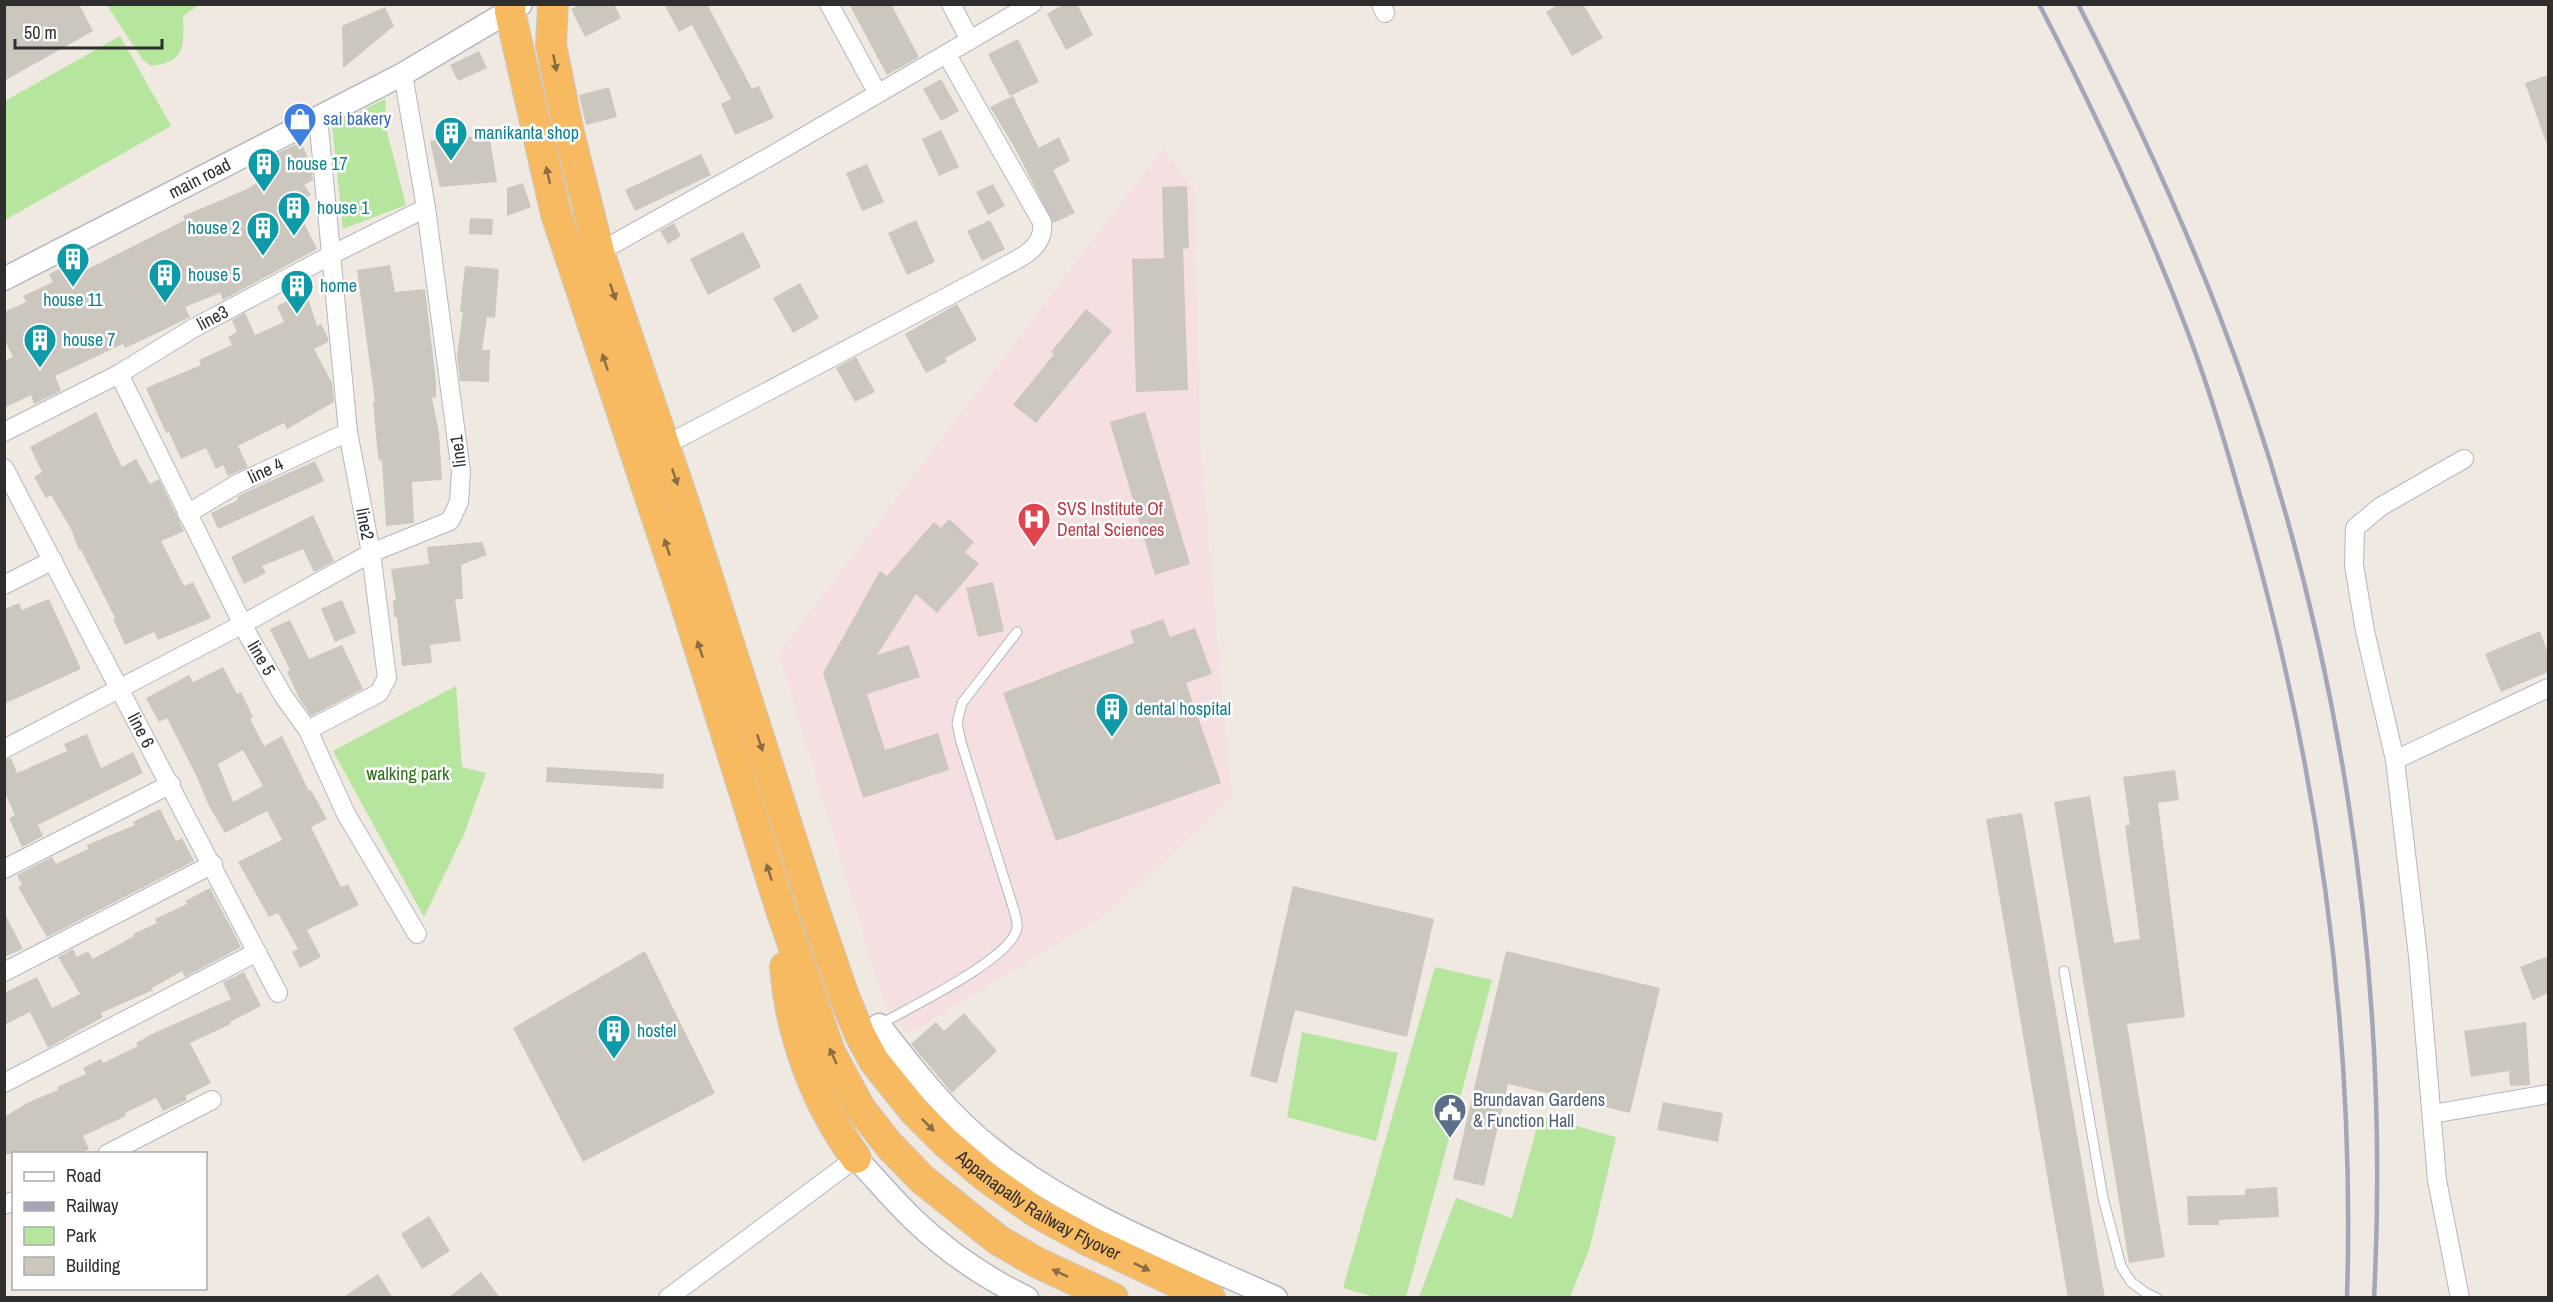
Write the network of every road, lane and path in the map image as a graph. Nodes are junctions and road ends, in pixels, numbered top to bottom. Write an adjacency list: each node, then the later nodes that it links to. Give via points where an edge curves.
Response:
1 (553, 4): 12 (highway, one-way to 12, via 551,45)
2 (829, 4): 9 (street)
3 (951, 4): 6 (street)
4 (1032, 4): 6 (street)
5 (514, 7): 8 (street, main road); 25 (highway, one-way to 5, via 556,214)
6 (970, 40): 7 (street)
7 (947, 55): 9 (street); 18 (street, via 1042,222 1041,241 992,273)
8 (403, 74): 10 (street, main road); 11 (street, line1)
9 (877, 92): 12 (street)
10 (318, 117): 13 (street, line2); 14 (street, main road)
11 (426, 208): 13 (street, line3); 22 (street, line1, via 461,472 459,502 450,521)
12 (599, 252): 18 (highway, one-way to 18)
13 (331, 255): 15 (street, line3, via 192,329); 17 (street, line2)
14 (4, 279)
15 (119, 374): 16 (street, line3); 21 (street, line 5)
16 (4, 432)
17 (348, 432): 21 (street, line 4, via 237,484); 22 (street, line2)
18 (664, 446): 25 (highway, one-way to 25)
19 (2464, 459): 33 (street, via 2380,507 2355,528 2354,565 2363,620)
20 (4, 468): 23 (street, line 6)
21 (188, 514): 26 (street, line 5)
22 (371, 553): 26 (street, line2); 31 (street, via 387,678 379,693)
23 (53, 560): 24 (street); 28 (street, line 6)
24 (4, 585)
25 (699, 598): 30 (highway)
26 (243, 624): 28 (street, line2); 31 (street, line 5, via 284,697)
27 (1017, 632): 44 (lane, via 962,703 957,723 1017,928 1011,940 986,965)
28 (121, 688): 32 (street, line2); 34 (street, line 6)
29 (2548, 688): 33 (street)
30 (729, 692): 37 (highway, one-way to 37); 38 (highway, one-way to 30)
31 (308, 730): 39 (street, line 5, via 346,814)
32 (4, 749)
33 (2395, 760): 48 (street)
34 (171, 784): 35 (street, line 6); 36 (street)
35 (213, 864): 40 (street, line 6); 42 (street)
36 (4, 869)
37 (811, 900): 44 (highway); 54 (highway, Appanapally Railway Flyover, one-way to 54, via 860,1035 889,1082 946,1143 1036,1212)
38 (781, 910): 50 (highway, via 786,971 801,1050 827,1111); 53 (highway, one-way to 38, via 1038,1263 989,1233 922,1179 889,1145 846,1085)
39 (417, 934)
40 (257, 952): 43 (street, line 6); 45 (street)
41 (2064, 971): 56 (lane, via 2103,1198 2121,1266 2131,1281)
42 (4, 972)
43 (278, 993)
44 (879, 1025): 55 (street, via 955,1115 991,1149 1034,1181 1097,1218)
45 (4, 1083)
46 (2548, 1094): 48 (street)
47 (212, 1100): 49 (street)
48 (2432, 1114): 57 (street, via 2438,1180)
49 (111, 1152)
50 (856, 1158): 51 (street); 52 (street, via 913,1220 952,1251)
51 (668, 1298)
52 (1027, 1298)
53 (1113, 1298)
54 (1210, 1298)
55 (1276, 1298)
56 (2157, 1298)
57 (2460, 1298)

